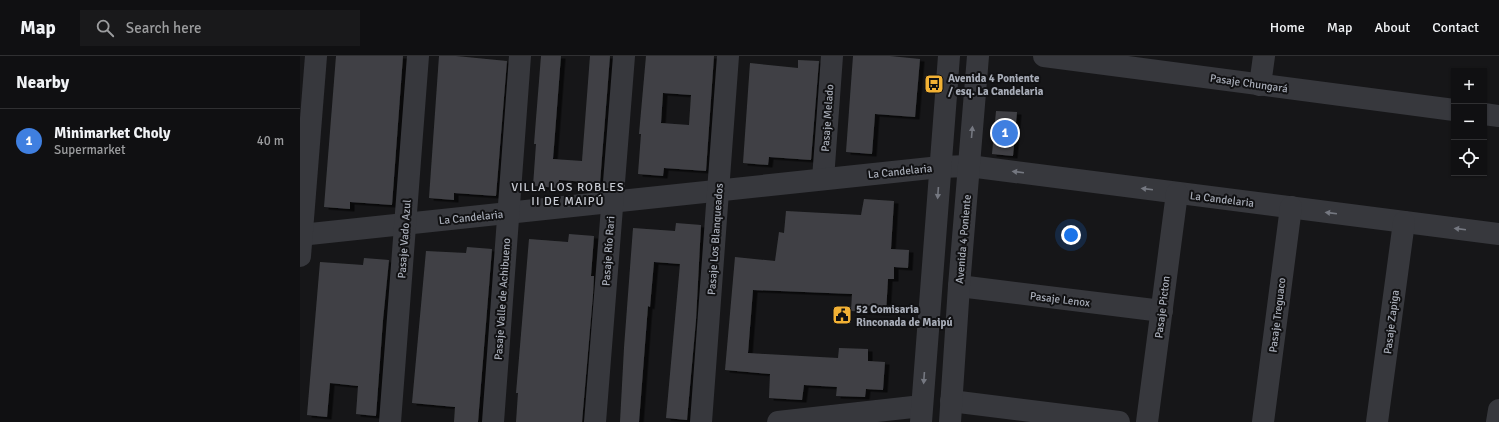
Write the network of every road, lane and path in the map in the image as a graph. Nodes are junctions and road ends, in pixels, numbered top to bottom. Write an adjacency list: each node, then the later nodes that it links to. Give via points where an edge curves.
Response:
1 (316, 56): 26 (street)
2 (418, 56): 24 (street, Pasaje Vado Azul)
3 (520, 56): 22 (street, Pasaje Valle de Achibueno)
4 (624, 56): 20 (street, Pasaje Río Rari)
5 (728, 56): 18 (street, Pasaje Los Blanqueados)
6 (832, 56): 17 (street, Pasaje Melado)
7 (949, 56): 16 (street)
8 (978, 56): 15 (street, Avenida 4 Poniente, one-way to 8)
9 (1044, 56): 11 (street, Pasaje Chungará)
10 (1264, 56): 11 (street)
11 (1260, 85): 12 (street, Pasaje Chungará)
12 (1451, 110)
13 (1487, 114): 14 (street)
14 (1499, 116)
15 (969, 166): 16 (street, La Candelaria); 19 (street, La Candelaria, one-way to 15); 28 (street, Avenida 4 Poniente)
16 (940, 167): 17 (street, La Candelaria); 30 (street, one-way to 30)
17 (823, 180): 18 (street, La Candelaria)
18 (718, 191): 20 (street, La Candelaria); 38 (street, Pasaje Los Blanqueados)
19 (1177, 193): 21 (street, La Candelaria); 29 (street, Pasaje Picton)
20 (612, 202): 22 (street, La Candelaria); 37 (street, Pasaje Río Rari)
21 (1291, 207): 23 (street, La Candelaria, one-way to 21); 42 (street, Pasaje Treguaco)
22 (508, 213): 24 (street, La Candelaria); 36 (street, Pasaje Valle de Achibueno)
23 (1404, 222): 25 (street, La Candelaria, one-way to 23); 43 (street, Pasaje Zapiga)
24 (405, 224): 26 (street, La Candelaria); 35 (street, Pasaje Vado Azul)
25 (1499, 234)
26 (301, 235): 27 (street)
27 (300, 256)
28 (959, 286): 29 (street, Pasaje Lenox); 31 (street, Avenida 4 Poniente)
29 (1162, 311): 41 (street, Pasaje Picton)
30 (926, 346): 31 (street); 34 (street, one-way to 34)
31 (954, 349): 33 (street, Avenida 4 Poniente)
32 (1499, 410): 44 (street)
33 (950, 412): 40 (street)
34 (922, 414): 39 (street)
35 (390, 422)
36 (493, 422)
37 (595, 422)
38 (701, 422)
39 (778, 422)
40 (1119, 422)
41 (1147, 422)
42 (1263, 422)
43 (1377, 422)
44 (1497, 422)

